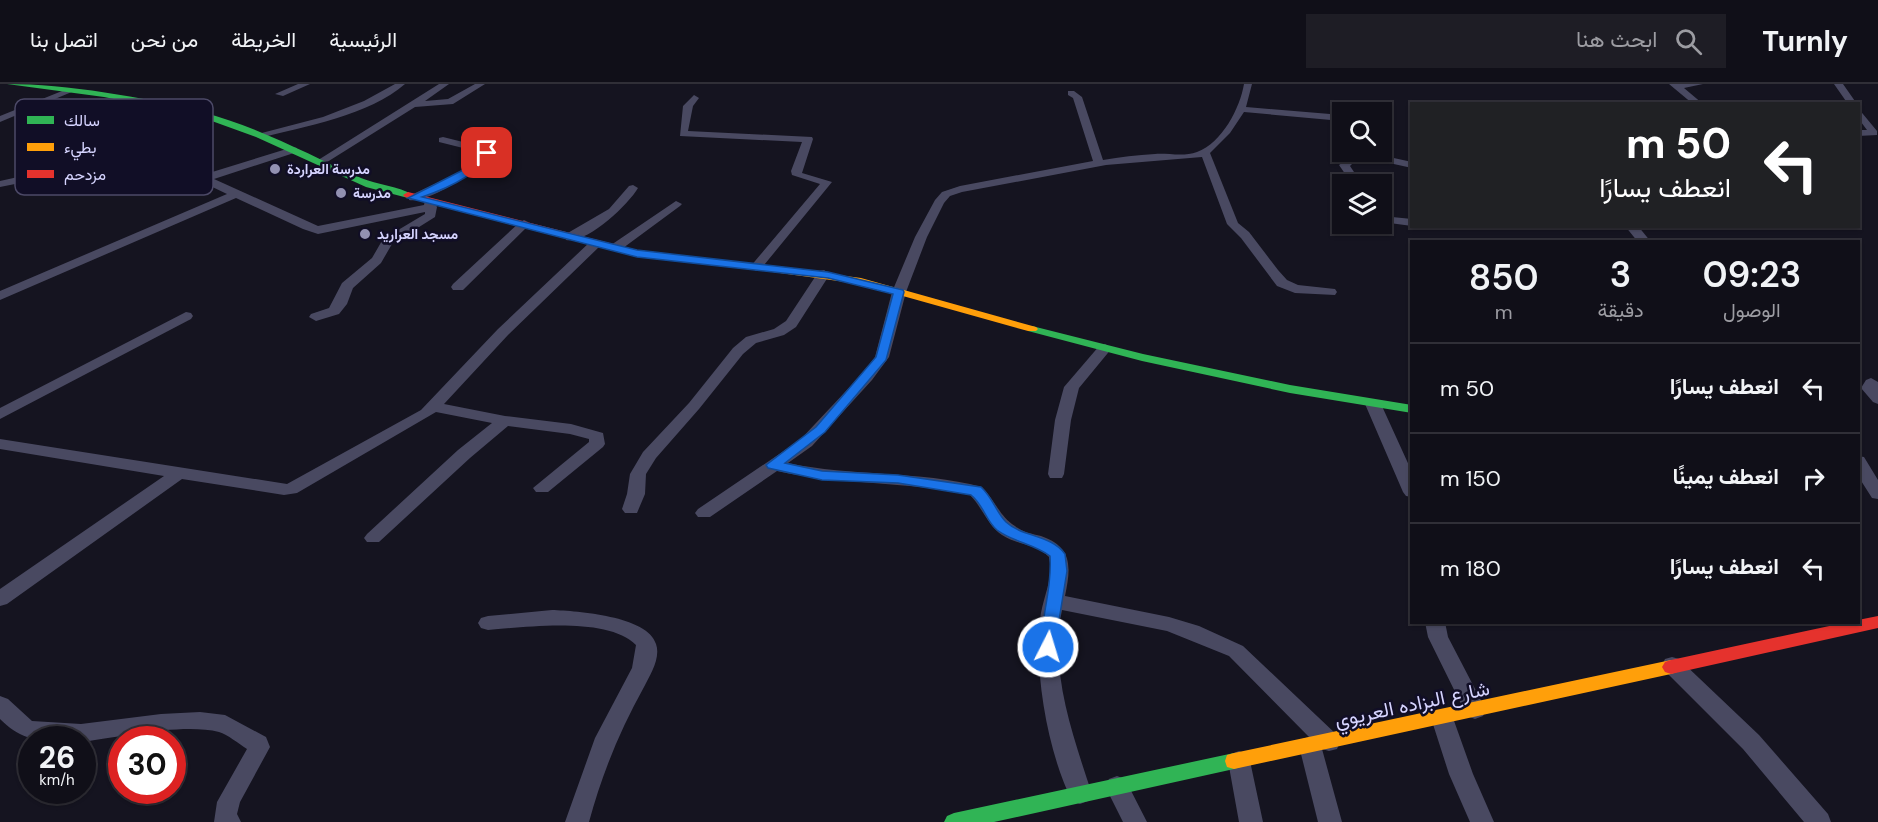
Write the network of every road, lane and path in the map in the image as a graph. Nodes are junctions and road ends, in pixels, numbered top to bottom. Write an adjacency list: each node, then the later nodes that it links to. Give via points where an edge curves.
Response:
1 (20, 84): 10 (street)
2 (306, 84): 12 (street)
3 (401, 84): 27 (street, via 326,119)
4 (445, 84): 18 (street)
5 (481, 84): 18 (street, via 450,102)
6 (1248, 84): 19 (street)
7 (1699, 84): 9 (street)
8 (1838, 84): 17 (street)
9 (1674, 85): 16 (street)
10 (70, 91): 14 (street); 15 (street)
11 (1071, 93): 33 (street, via 1077,97)
12 (279, 94)
13 (694, 98): 52 (street, via 688,106 683,134 808,139 797,175 827,182)
14 (50, 99)
15 (122, 99)
16 (1696, 102)
17 (1852, 102)
18 (415, 104): 32 (street)
19 (1241, 109): 22 (street); 30 (street)
20 (15, 113): 23 (street)
21 (1860, 114): 26 (street)
22 (1332, 117)
23 (0, 119)
24 (213, 119): 27 (street)
25 (1860, 133): 26 (street)
26 (1876, 134)
27 (259, 135): 29 (street)
28 (443, 140): 41 (street, via 483,150 487,156 469,171)
29 (293, 150): 32 (street); 35 (street)
30 (1205, 152): 33 (street); 56 (street, via 1233,224 1282,284)
31 (1392, 159): 34 (street)
32 (320, 162): 41 (street)
33 (1099, 163): 55 (street, via 946,194 921,237)
34 (1410, 164)
35 (213, 175)
36 (15, 181): 37 (street)
37 (0, 184)
38 (213, 184): 40 (street)
39 (633, 188): 48 (street, via 626,202)
40 (237, 194): 42 (street, via 318,230); 57 (street)
41 (413, 198): 42 (street)
42 (430, 204): 46 (street); 59 (street, via 431,215 426,220 387,242 377,260 347,286 334,311)
43 (676, 204): 51 (street)
44 (1392, 220): 45 (street)
45 (1410, 223)
46 (524, 224): 48 (street); 54 (street)
47 (1633, 228): 49 (street)
48 (570, 237): 50 (street)
49 (1643, 240)
50 (595, 244): 51 (street); 64 (street, via 503,332)
51 (615, 248): 52 (street)
52 (756, 267): 53 (street)
53 (824, 274): 55 (street); 77 (street, via 791,324 751,340 738,351 649,456 638,474)
54 (458, 286)
55 (899, 292): 60 (street); 70 (street, via 882,357 821,429)
56 (1330, 292)
57 (0, 296)
58 (186, 316): 66 (street)
59 (316, 317)
60 (1105, 348): 63 (street); 72 (street, via 1072,387)
61 (1871, 383): 62 (street, via 1869,388)
62 (1878, 399)
63 (1373, 404): 65 (street); 73 (street)
64 (434, 407): 67 (street); 71 (street, via 288,490)
65 (1410, 409)
66 (0, 414)
67 (505, 422): 74 (street, via 571,429 597,436 597,444); 79 (street, via 464,454)
68 (0, 444): 71 (street)
69 (1860, 464): 76 (street)
70 (773, 465): 78 (street); 81 (street, via 822,475 898,479 976,491 986,499 1000,524 1057,554 1059,571)
71 (179, 473): 80 (street)
72 (1056, 474)
73 (1410, 487)
74 (542, 488)
75 (1860, 491): 76 (street)
76 (1878, 494)
77 (631, 509)
78 (704, 513)
79 (373, 538)
80 (0, 599)
81 (1053, 601): 89 (street, via 1185,627 1218,641 1236,651); 92 (street, via 1048,647 1051,693)
82 (1878, 621): 85 (street, شارع البزاده العريوي)
83 (488, 623): 94 (street, via 555,617 624,628 646,641 646,657 638,678 614,718)
84 (1435, 624): 87 (street, via 1438,637)
85 (1672, 665): 87 (street, شارع البزاده العريوي); 100 (street, via 1750,742)
86 (0, 705): 93 (street, via 21,726 46,732 81,734 200,721 225,724 260,747 225,814)
87 (1475, 710): 88 (street, شارع البزاده العريوي)
88 (1442, 718): 89 (street, شارع البزاده العريوي); 99 (street)
89 (1319, 744): 90 (street, شارع البزاده العريوي); 98 (street)
90 (1239, 761): 91 (street, شارع البزاده العريوي); 97 (street)
91 (1117, 786): 92 (street, شارع البزاده العريوي); 96 (street)
92 (1080, 794): 95 (street, شارع البزاده العريوي)
93 (229, 822)
94 (577, 822)
95 (954, 822)
96 (1135, 822)
97 (1251, 822)
98 (1330, 822)
99 (1482, 822)
100 (1818, 822)

